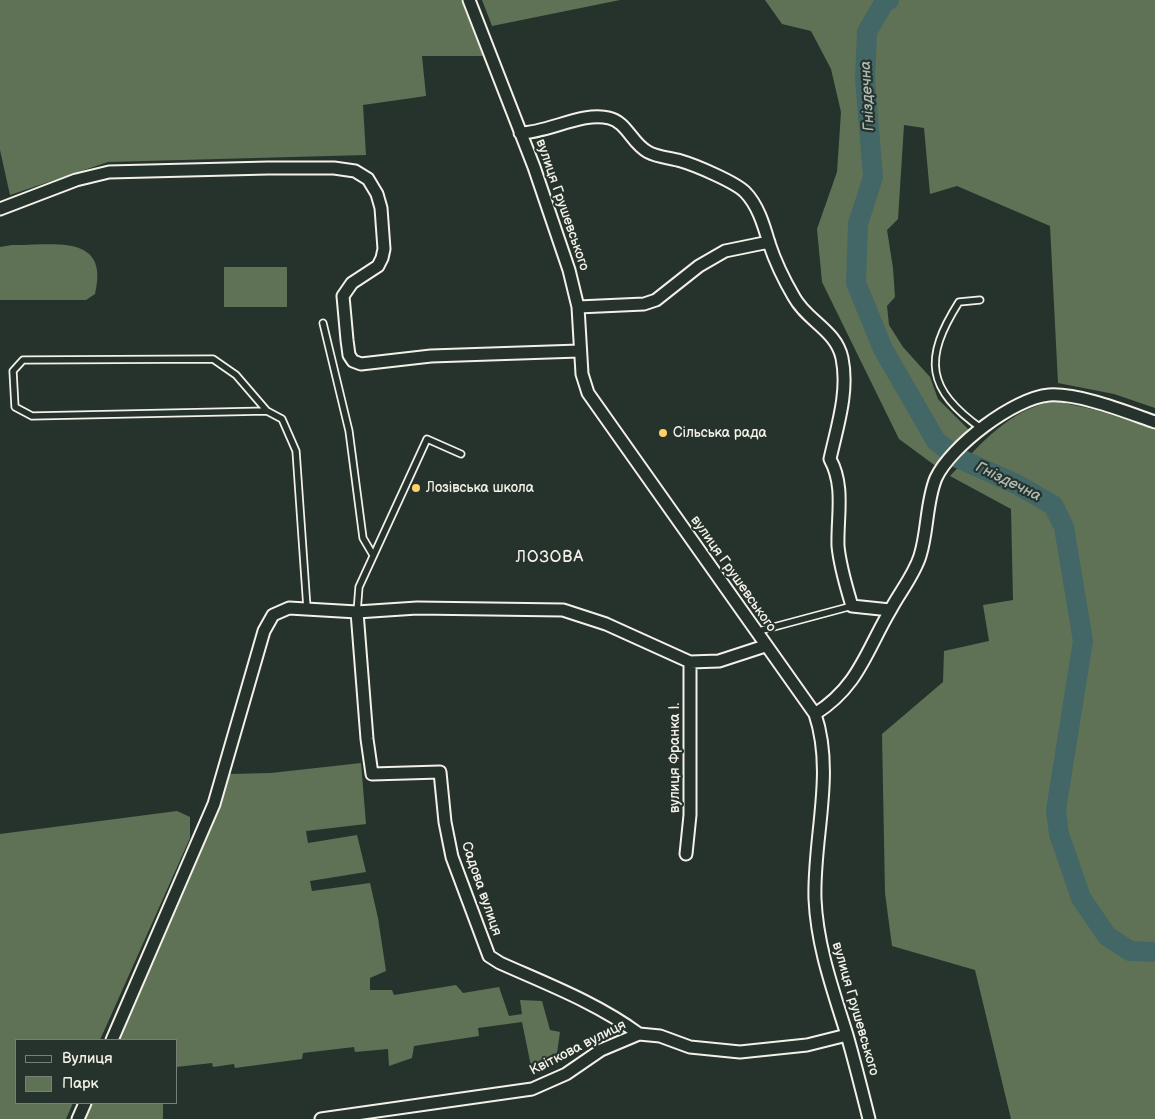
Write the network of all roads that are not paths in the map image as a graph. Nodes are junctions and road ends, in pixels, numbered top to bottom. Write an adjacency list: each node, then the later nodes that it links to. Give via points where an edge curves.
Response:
1 (469, 0): 2 (street, вулиця Грушевського)
2 (520, 133): 4 (street, via 586,119 606,117 618,120 647,152 684,162 745,192 766,226); 6 (street, вулиця Грушевського, via 569,270)
3 (0, 209): 8 (street, via 76,180 109,172 268,168 355,171 368,179 377,194 384,249 378,266 352,283 344,296 349,355 353,361 361,364 431,356)
4 (769, 242): 6 (street, via 724,251 656,300 644,304); 14 (street, via 795,300 836,341 842,358 842,408 830,459 837,471 838,546)
5 (980, 300): 11 (lane, via 959,302 936,346 935,356 940,385 947,399)
6 (578, 307): 8 (street, вулиця Грушевського)
7 (323, 324): 13 (lane, via 349,431 363,538)
8 (579, 351): 18 (street, вулиця Грушевського, via 582,374 597,407)
9 (267, 411): 9 (lane, via 32,416 15,407 13,371 23,360 213,359 236,375); 15 (lane, via 282,419 296,452)
10 (1155, 422): 11 (street, via 1106,405 1050,395 1027,401)
11 (982, 429): 16 (street, via 962,446 937,478 920,558)
12 (461, 454): 13 (lane, via 427,438)
13 (373, 555): 17 (lane, via 359,587)
14 (852, 606): 16 (street); 18 (lane)
15 (307, 608): 17 (street); 25 (street, via 289,608 273,615 264,630 214,804)
16 (890, 610): 21 (street, via 860,669 831,704)
17 (357, 612): 20 (street, via 417,608 563,610 606,624); 23 (street, Садова вулиця, via 372,774 440,772 452,857 489,956 595,1006)
18 (755, 632): 19 (street, вулиця Грушевського)
19 (765, 646): 20 (street, via 719,661); 21 (street, вулиця Грушевського)
20 (690, 662): 22 (street, вулиця Франка І., via 690,815)
21 (815, 714): 24 (street, вулиця Грушевського, via 823,757 816,900 820,942)
22 (686, 854)
23 (639, 1034): 24 (street, Квіткова вулиця, via 660,1036 690,1047 740,1052 807,1045); 28 (street, Квіткова вулиця, via 601,1050 566,1074 532,1089)
24 (846, 1035): 29 (street, вулиця Грушевського)
25 (112, 1039)
26 (85, 1104): 27 (street)
27 (78, 1119)
28 (322, 1119)
29 (869, 1119)

